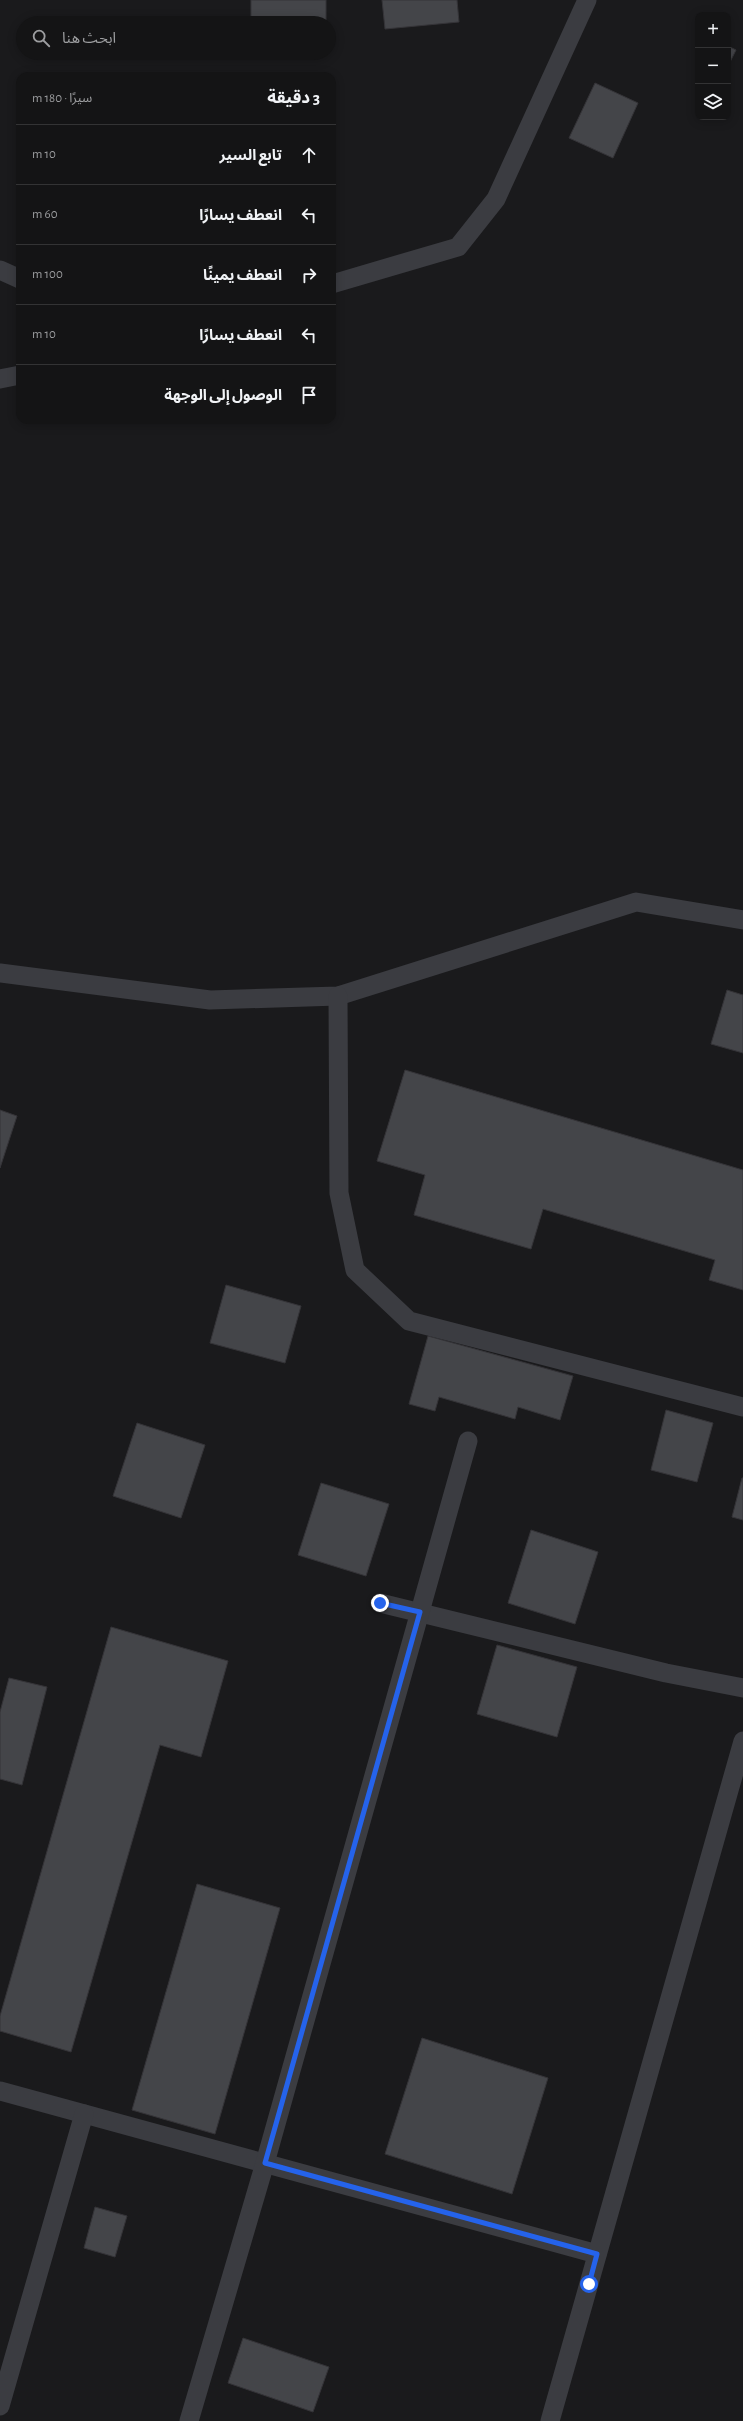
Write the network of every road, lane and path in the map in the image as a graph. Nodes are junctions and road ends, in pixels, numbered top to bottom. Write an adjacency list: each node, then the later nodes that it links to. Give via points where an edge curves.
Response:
1 (586, 0): 4 (lane, via 496,199 458,247)
2 (0, 270): 3 (lane)
3 (16, 277)
4 (336, 283)
5 (16, 376): 6 (lane)
6 (0, 379)
7 (743, 920): 9 (lane, via 636,902)
8 (0, 973): 9 (lane, via 210,1000)
9 (338, 996): 10 (lane, via 339,1193 355,1270 408,1321)
10 (743, 1407)
11 (468, 1441): 13 (lane)
12 (380, 1603): 13 (lane)
13 (420, 1612): 14 (lane, via 666,1673); 18 (lane)
14 (743, 1688)
15 (743, 1740): 19 (lane)
16 (0, 2091): 17 (lane)
17 (84, 2114): 18 (lane); 20 (lane)
18 (265, 2163): 19 (lane); 21 (lane)
19 (597, 2254): 22 (lane)
20 (0, 2406)
21 (189, 2421)
22 (550, 2421)

